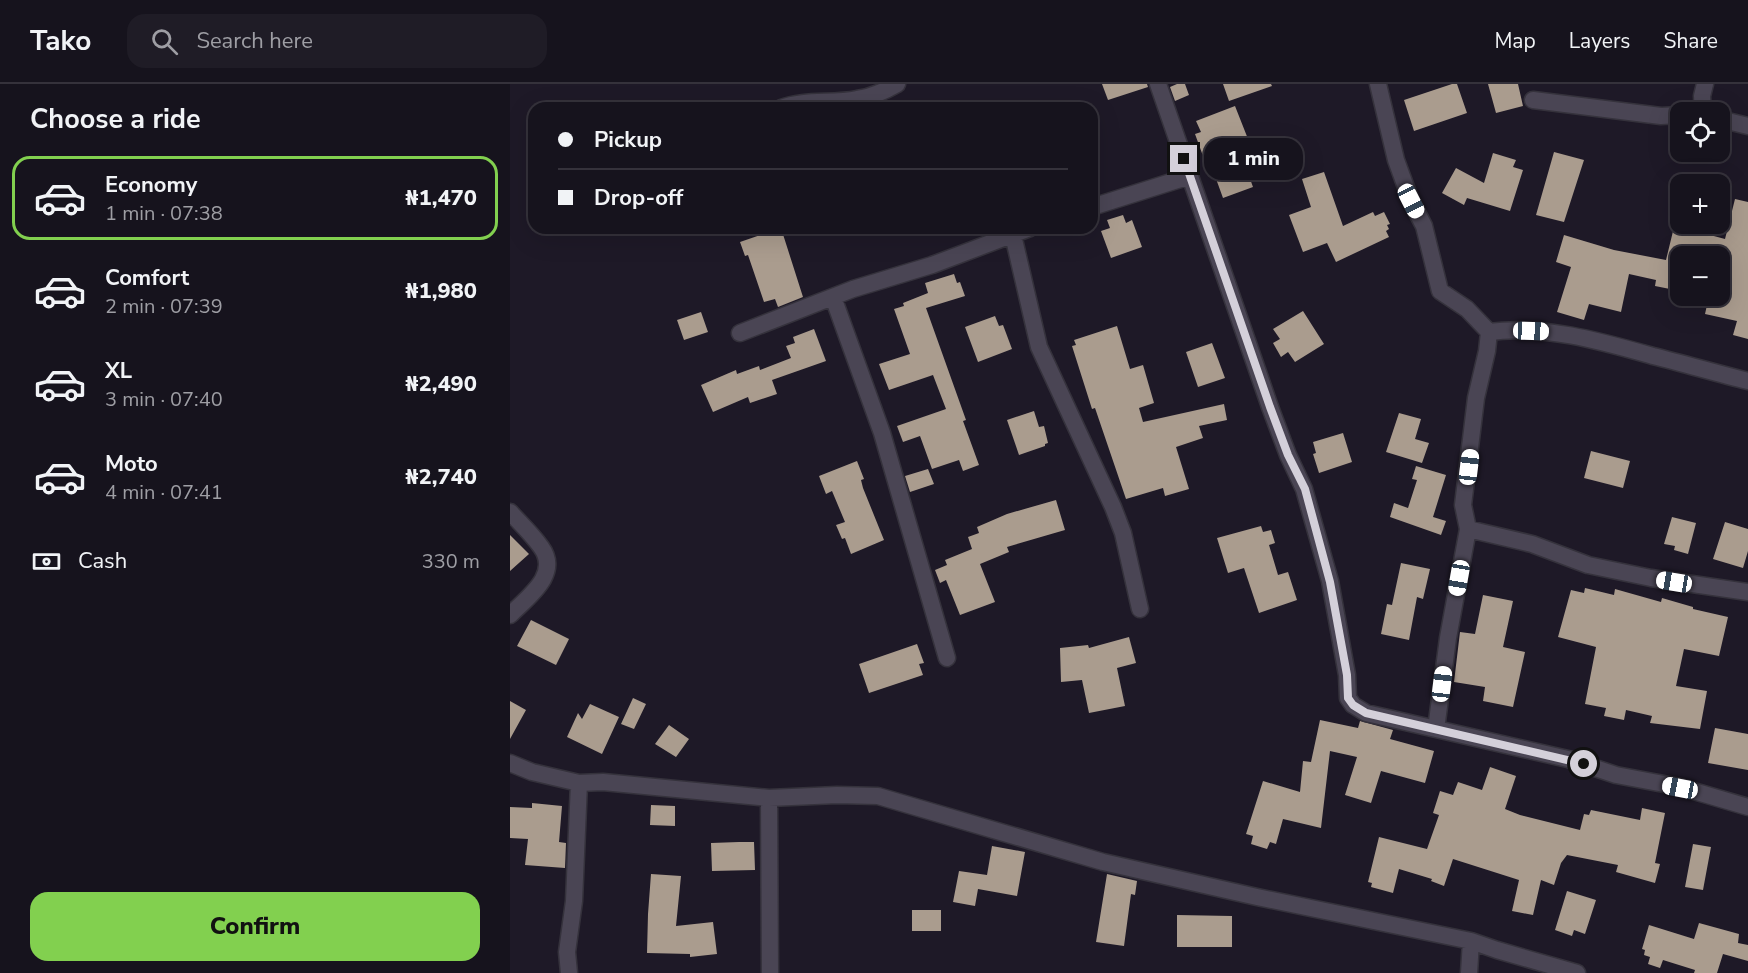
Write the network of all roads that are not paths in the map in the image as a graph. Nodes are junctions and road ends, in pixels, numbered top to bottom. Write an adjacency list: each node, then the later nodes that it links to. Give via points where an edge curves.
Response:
1 (897, 84): 6 (street, via 857,99)
2 (1158, 84): 11 (street)
3 (1378, 84): 15 (street, via 1396,160 1424,226 1440,291 1467,309)
4 (1705, 84): 7 (street)
5 (1533, 100): 8 (street)
6 (824, 102)
7 (1702, 102)
8 (1670, 116)
9 (1730, 122): 10 (street)
10 (1748, 126)
11 (1190, 176): 12 (street); 24 (street, via 1270,407 1305,489 1330,582 1348,698 1366,713)
12 (1098, 205)
13 (1013, 235): 14 (street); 21 (street, via 1038,346 1124,533)
14 (833, 297): 16 (street); 23 (street, via 882,433)
15 (1489, 332): 17 (street, via 1555,332); 19 (street, via 1476,398 1463,505)
16 (740, 333)
17 (1748, 381)
18 (510, 512): 22 (street, via 543,548 548,567 543,581)
19 (1468, 529): 20 (street, via 1532,544 1588,565); 24 (street)
20 (1748, 592)
21 (1140, 609)
22 (510, 615)
23 (947, 658)
24 (1436, 729): 28 (street)
25 (510, 763): 26 (street)
26 (579, 783): 27 (street); 30 (street, via 574,901 567,952)
27 (769, 798): 29 (street, via 878,796 1103,862); 31 (street)
28 (1748, 807)
29 (1471, 941): 32 (street); 33 (street)
30 (569, 973)
31 (770, 973)
32 (1469, 973)
33 (1577, 973)

